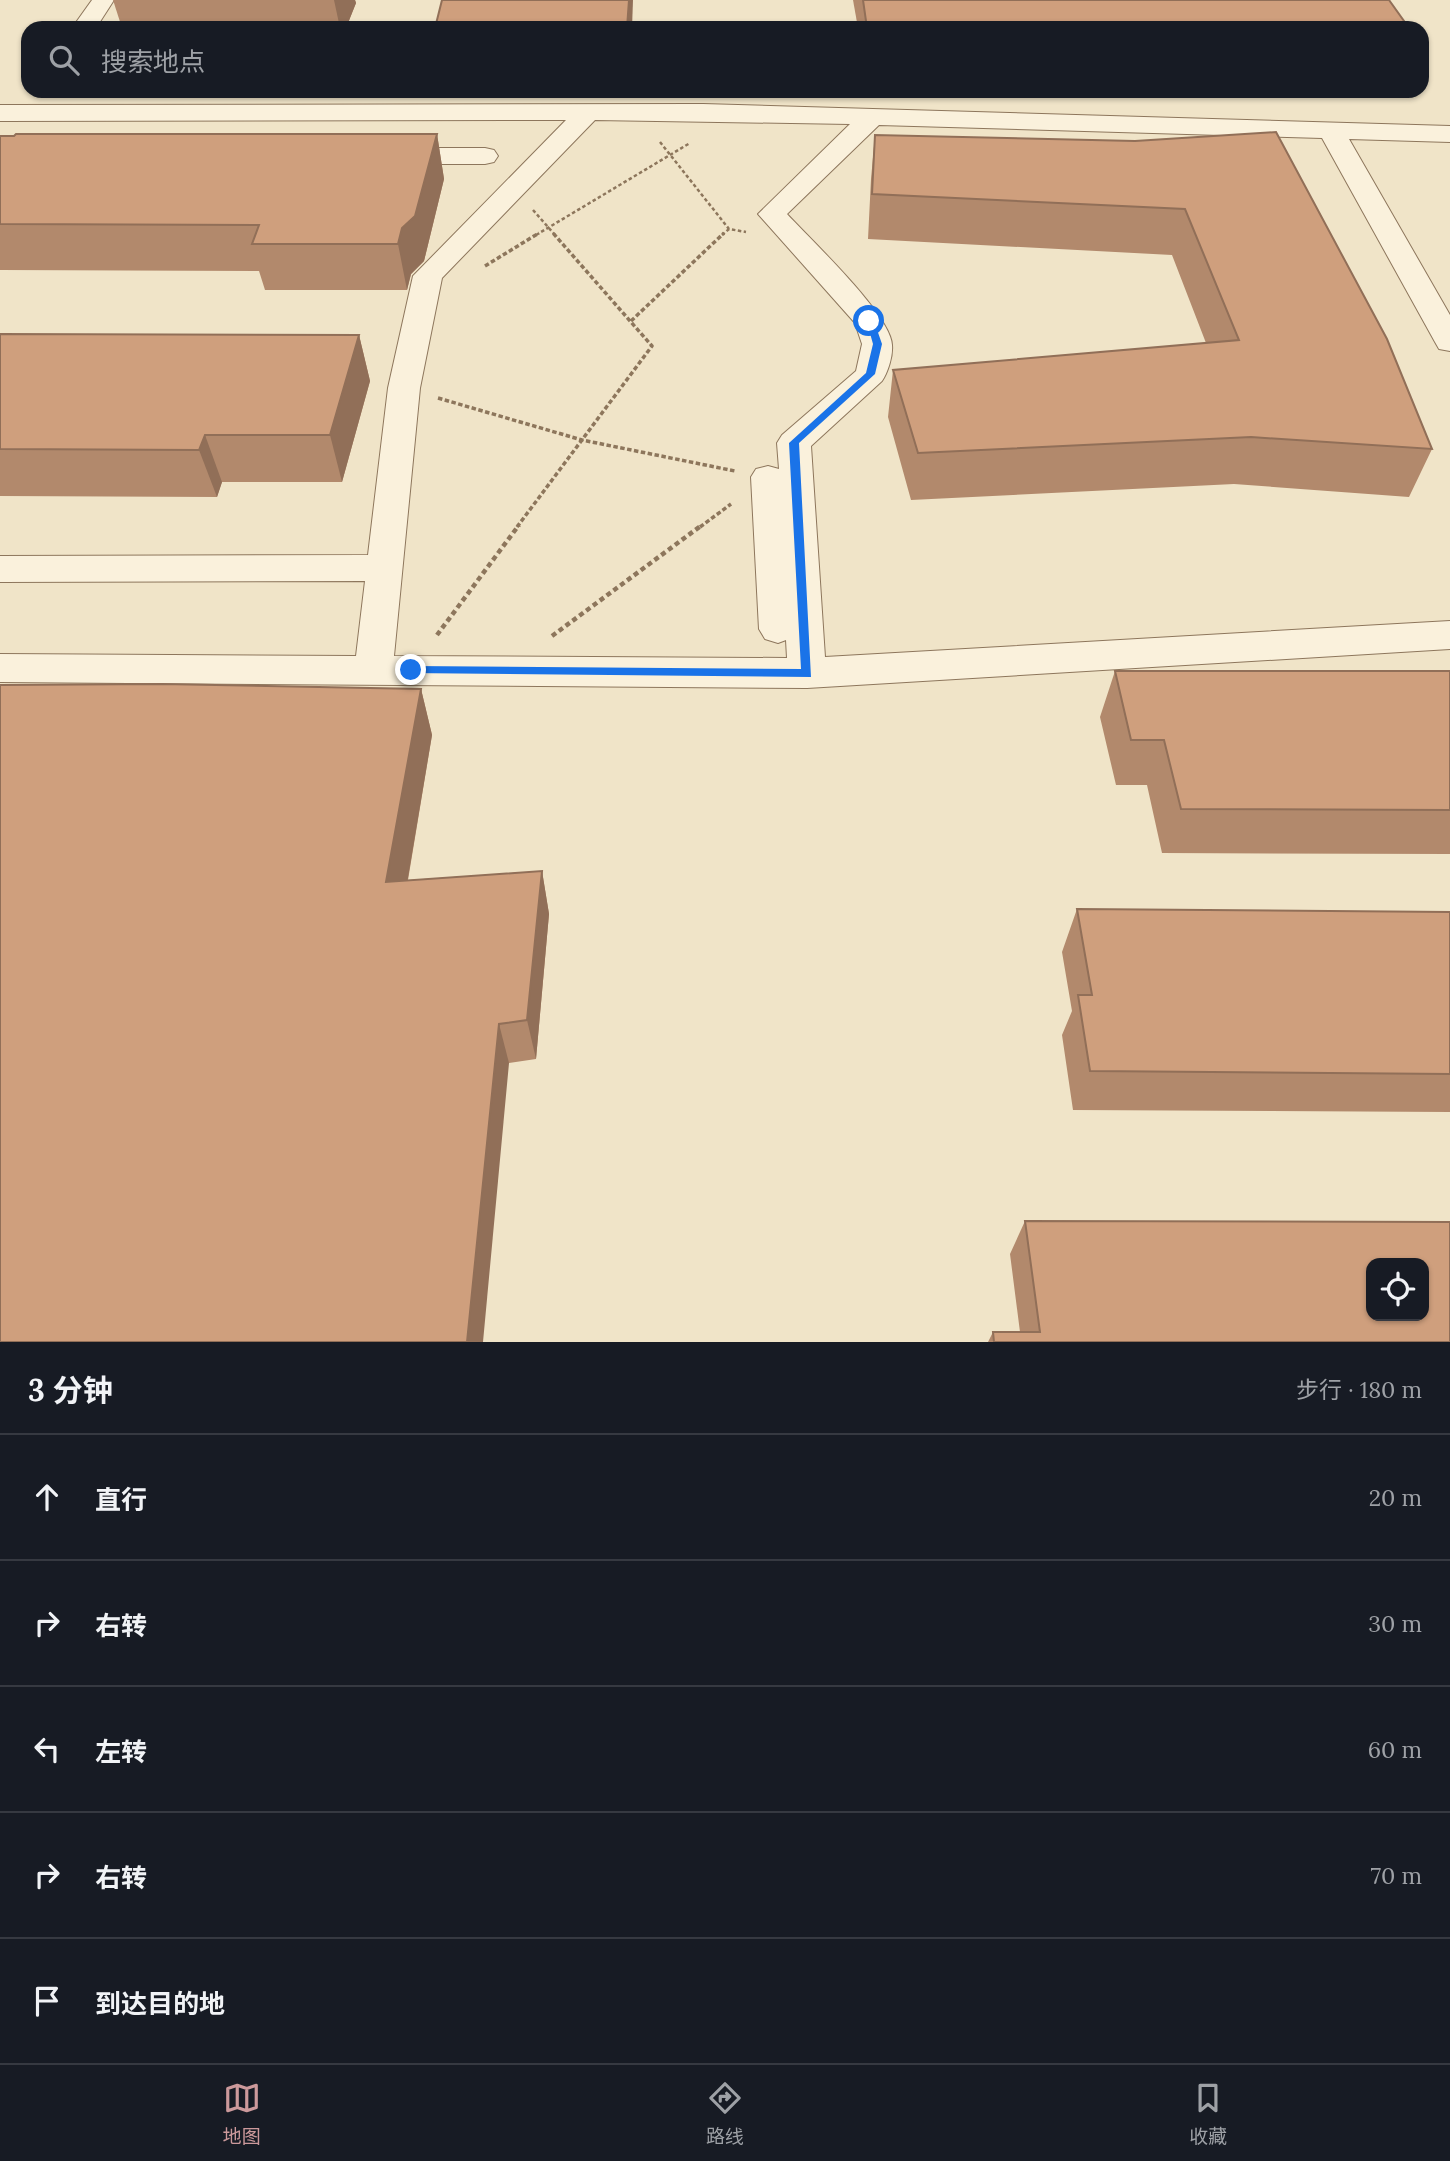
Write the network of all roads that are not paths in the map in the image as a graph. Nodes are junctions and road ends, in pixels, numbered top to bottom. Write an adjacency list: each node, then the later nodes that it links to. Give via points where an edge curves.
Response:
1 (103, 0): 2 (street)
2 (89, 21)
3 (39, 98): 6 (street)
4 (588, 112): 6 (street); 7 (street); 14 (street, via 428,276 404,388)
5 (0, 113): 6 (street)
6 (29, 113)
7 (872, 117): 8 (street); 19 (street, via 772,214 869,321 877,344 871,374 794,443)
8 (1332, 132): 9 (street); 12 (street)
9 (1450, 134)
10 (361, 156): 11 (street)
11 (485, 156)
12 (1450, 342)
13 (768, 477): 19 (street)
14 (384, 568): 15 (street); 18 (street)
15 (0, 569)
16 (1450, 635): 19 (street)
17 (0, 668): 18 (street)
18 (373, 670): 19 (street)
19 (794, 673)

